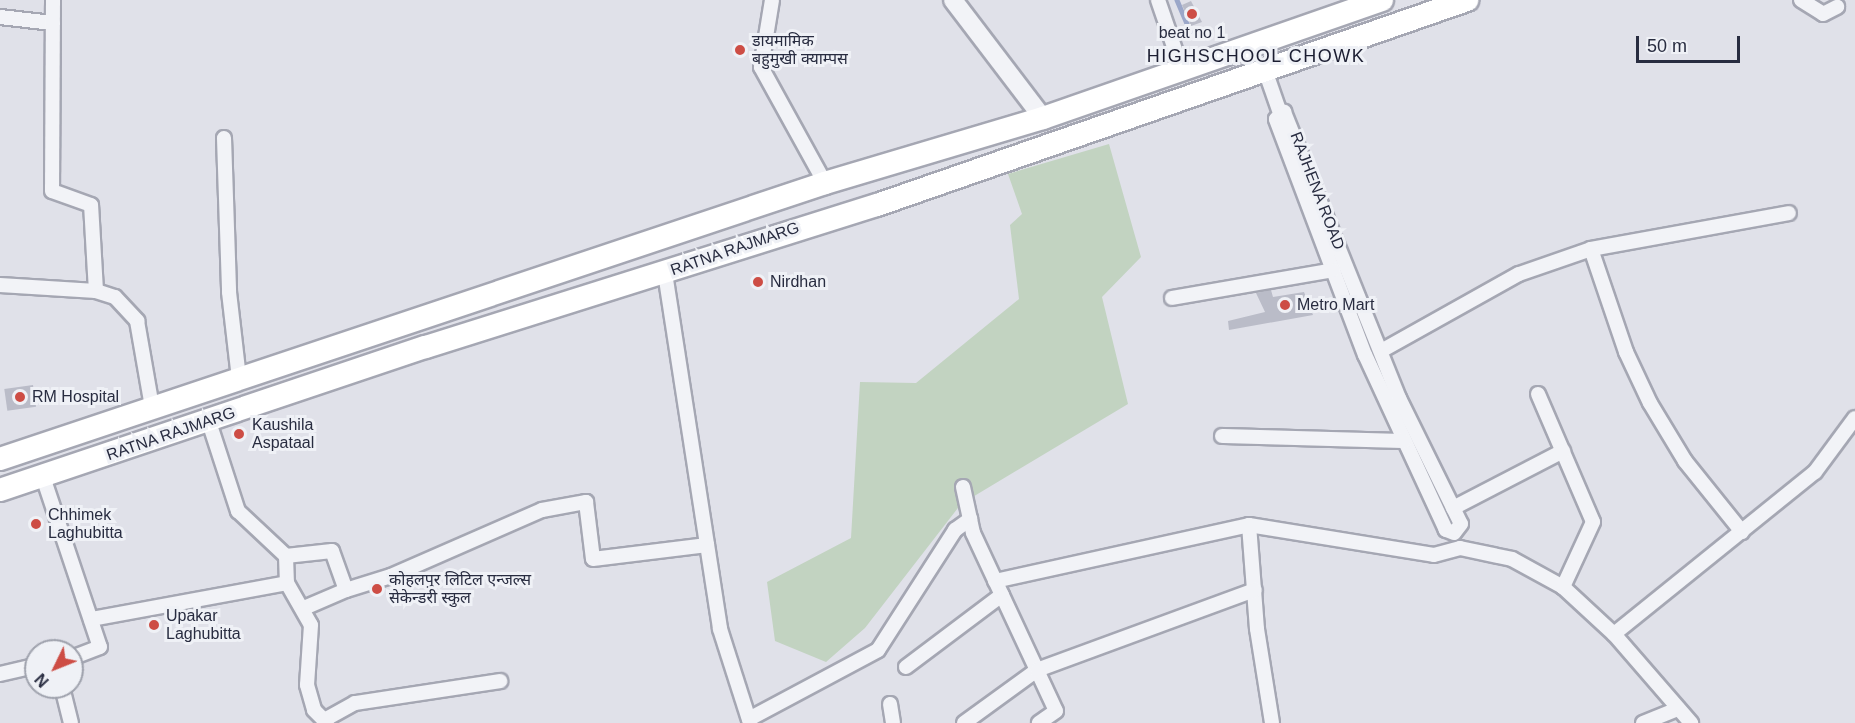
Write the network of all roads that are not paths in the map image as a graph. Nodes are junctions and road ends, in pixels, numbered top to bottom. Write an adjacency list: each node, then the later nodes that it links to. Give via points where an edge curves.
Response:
1 (54, 0): 10 (street)
2 (772, 0): 15 (street, via 761,67)
3 (953, 0): 13 (street)
4 (1158, 0): 11 (street)
5 (1382, 0): 11 (highway, RATNA RAJMARG)
6 (1467, 0): 12 (highway, RATNA RAJMARG)
7 (1801, 0): 8 (street, via 1823,14)
8 (1837, 7)
9 (0, 17): 10 (street)
10 (53, 23): 22 (street, via 52,191 91,205)
11 (1180, 67): 13 (highway, RATNA RAJMARG)
12 (1265, 70): 18 (street, RAJHENA ROAD); 20 (highway, RATNA RAJMARG)
13 (1042, 118): 15 (highway, RATNA RAJMARG)
14 (224, 138): 25 (street, via 230,292)
15 (825, 183): 25 (highway, RATNA RAJMARG)
16 (1789, 213): 17 (street)
17 (1592, 249): 24 (street, via 1519,274); 42 (street, via 1626,352 1650,403 1685,461)
18 (1334, 253): 19 (street, RAJHENA ROAD); 24 (street, RAJHENA ROAD)
19 (1334, 270): 23 (street); 27 (street, RAJHENA ROAD)
20 (665, 273): 30 (highway, RATNA RAJMARG, via 426,347); 43 (street)
21 (0, 285): 22 (street)
22 (96, 291): 28 (street, via 115,297 137,321)
23 (1172, 298)
24 (1381, 351): 27 (street, RAJHENA ROAD)
25 (239, 380): 28 (highway, RATNA RAJMARG)
26 (1538, 394): 33 (street)
27 (1392, 401): 32 (street, RAJHENA ROAD); 38 (street, RAJHENA ROAD)
28 (152, 407): 34 (highway, RATNA RAJMARG)
29 (1855, 418): 42 (street, via 1815,472)
30 (209, 422): 35 (highway, RATNA RAJMARG); 45 (street, via 238,511)
31 (1222, 436): 32 (street)
32 (1404, 441): 41 (street, RAJHENA ROAD)
33 (1563, 450): 38 (street); 48 (street, via 1593,522)
34 (0, 459)
35 (43, 477): 37 (highway, RATNA RAJMARG); 53 (street)
36 (963, 487): 39 (street)
37 (0, 490)
38 (1453, 508): 41 (street, RAJHENA ROAD)
39 (970, 519): 46 (street); 65 (street, via 955,530 878,651)
40 (1249, 525): 44 (street, via 1434,555); 46 (street); 50 (street)
41 (1454, 529): 44 (street)
42 (1742, 532): 54 (street)
43 (707, 545): 49 (street, via 593,559 585,502 542,510 391,576); 65 (street, via 720,629)
44 (1460, 548): 48 (street, via 1512,559)
45 (286, 556): 47 (street); 49 (street, via 332,551)
46 (995, 581): 51 (street)
47 (286, 583): 52 (street); 53 (street)
48 (1563, 587): 54 (street)
49 (346, 590): 52 (street)
50 (1255, 590): 58 (street); 70 (street)
51 (1002, 595): 56 (street); 58 (street)
52 (304, 608): 64 (street, via 310,625 307,685 314,710)
53 (91, 619): 55 (street, via 100,646)
54 (1614, 634): 63 (street)
55 (84, 653)
56 (906, 666)
57 (24, 669): 59 (street)
58 (1037, 670): 68 (street); 69 (street, via 1056,711)
59 (0, 674)
60 (500, 681): 64 (street, via 355,703)
61 (65, 699): 66 (street)
62 (890, 704): 67 (street)
63 (1678, 709): 71 (street); 72 (street)
64 (326, 721)
65 (749, 721)
66 (71, 723)
67 (893, 723)
68 (964, 723)
69 (1040, 723)
70 (1272, 723)
71 (1643, 723)
72 (1691, 723)

